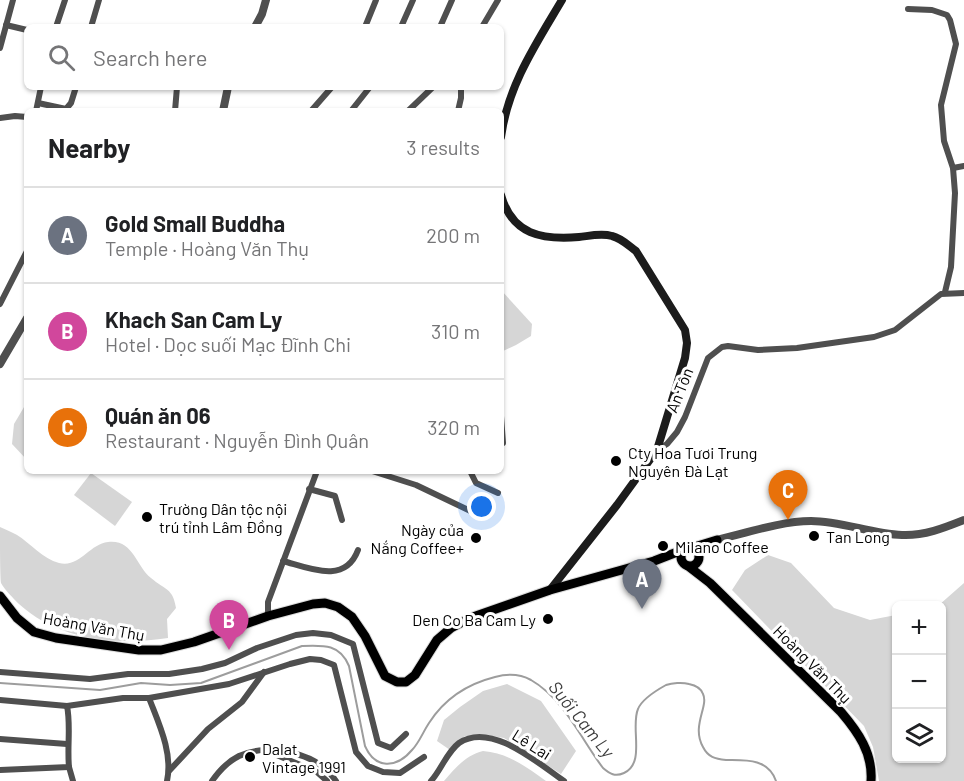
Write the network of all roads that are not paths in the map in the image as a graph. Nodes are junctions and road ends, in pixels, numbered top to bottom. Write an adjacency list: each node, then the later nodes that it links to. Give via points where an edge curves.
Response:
1 (13, 0): 18 (street)
2 (65, 0): 11 (street)
3 (99, 0): 12 (street)
4 (266, 0): 13 (street)
5 (376, 0): 14 (street)
6 (413, 0): 15 (street)
7 (452, 0): 16 (street)
8 (498, 0): 17 (street)
9 (562, 0): 41 (main road, via 516,80)
10 (908, 9): 43 (street, via 938,10 947,15 952,26 956,44 941,105 944,141)
11 (58, 24)
12 (93, 24)
13 (257, 24)
14 (366, 24)
15 (402, 24)
16 (441, 24)
17 (484, 24)
18 (6, 25): 19 (street); 20 (street)
19 (24, 29)
20 (0, 48)
21 (40, 90): 29 (street)
22 (75, 90): 32 (street)
23 (177, 90): 33 (street)
24 (227, 90): 34 (street)
25 (329, 90): 35 (street)
26 (368, 90): 36 (street)
27 (427, 90): 37 (street)
28 (461, 90): 38 (street)
29 (38, 103): 30 (street); 31 (street)
30 (37, 108)
31 (61, 108)
32 (67, 108)
33 (176, 108)
34 (224, 108)
35 (314, 108)
36 (353, 108)
37 (411, 108)
38 (459, 108)
39 (24, 117): 40 (street)
40 (0, 118)
41 (504, 123)
42 (964, 166): 43 (street)
43 (953, 168): 46 (street, via 953,245)
44 (504, 201): 51 (main road, via 512,218 527,231 546,238 593,235 625,242 636,251 685,330 685,358)
45 (24, 257): 48 (street)
46 (945, 292): 47 (street); 51 (street, An Tôn, via 895,330 874,337 797,348 722,347 708,358 676,432 668,444)
47 (964, 293)
48 (0, 304)
49 (24, 323): 50 (street)
50 (0, 364)
51 (657, 450): 68 (main road, An Tôn)
52 (316, 474): 55 (street)
53 (381, 474): 57 (street, via 416,485)
54 (472, 474): 56 (street, via 476,483)
55 (309, 489): 58 (street, via 335,496); 64 (street)
56 (498, 493)
57 (483, 517)
58 (342, 520)
59 (964, 520): 60 (street, via 922,534 904,535 808,521)
60 (717, 540): 61 (main road, Hoàng Văn Thụ); 63 (main road)
61 (688, 549): 63 (main road, via 697,551); 65 (main road, Hoàng Văn Thụ); 66 (main road, via 681,557)
62 (358, 550): 64 (street, via 349,565 331,572)
63 (699, 559): 66 (main road, via 694,565); 67 (main road, Hoàng Văn Thụ, via 700,569)
64 (283, 561): 70 (street, via 268,602)
65 (654, 561): 66 (main road, Hoàng Văn Thụ); 68 (main road, Hoàng Văn Thụ)
66 (686, 565): 67 (main road, Hoàng Văn Thụ)
67 (710, 583): 93 (main road, Hoàng Văn Thụ, via 856,730 869,757)
68 (550, 590): 71 (main road, Hoàng Văn Thụ, via 451,628 437,640 416,675 406,682 385,676)
69 (0, 596): 70 (main road, Hoàng Văn Thụ, via 34,632 139,650 161,651)
70 (268, 616): 71 (main road, Hoàng Văn Thụ, via 325,603 352,617)
71 (365, 636): 72 (street)
72 (353, 644): 73 (street, via 331,635 296,635 225,663 169,674 90,679); 78 (street, via 378,743 391,748)
73 (0, 672)
74 (265, 672): 75 (street, via 229,684); 82 (street, via 310,660 334,665 356,752 369,766 400,773); 85 (street, via 242,702 208,729)
75 (149, 698): 77 (street); 85 (street, via 165,742)
76 (0, 700): 77 (street)
77 (67, 706): 80 (street)
78 (406, 734)
79 (0, 739): 80 (street)
80 (67, 744): 83 (street)
81 (269, 751): 88 (street, via 240,756); 89 (street, via 317,772); 90 (street, via 309,759 330,772)
82 (424, 757)
83 (69, 767): 84 (street); 86 (street)
84 (0, 770)
85 (169, 771): 87 (street)
86 (73, 781)
87 (167, 781)
88 (212, 781)
89 (327, 781)
90 (336, 781)
91 (431, 781): 92 (street, Lê Lai, via 459,743 486,737 518,749)
92 (564, 781)
93 (872, 781)

